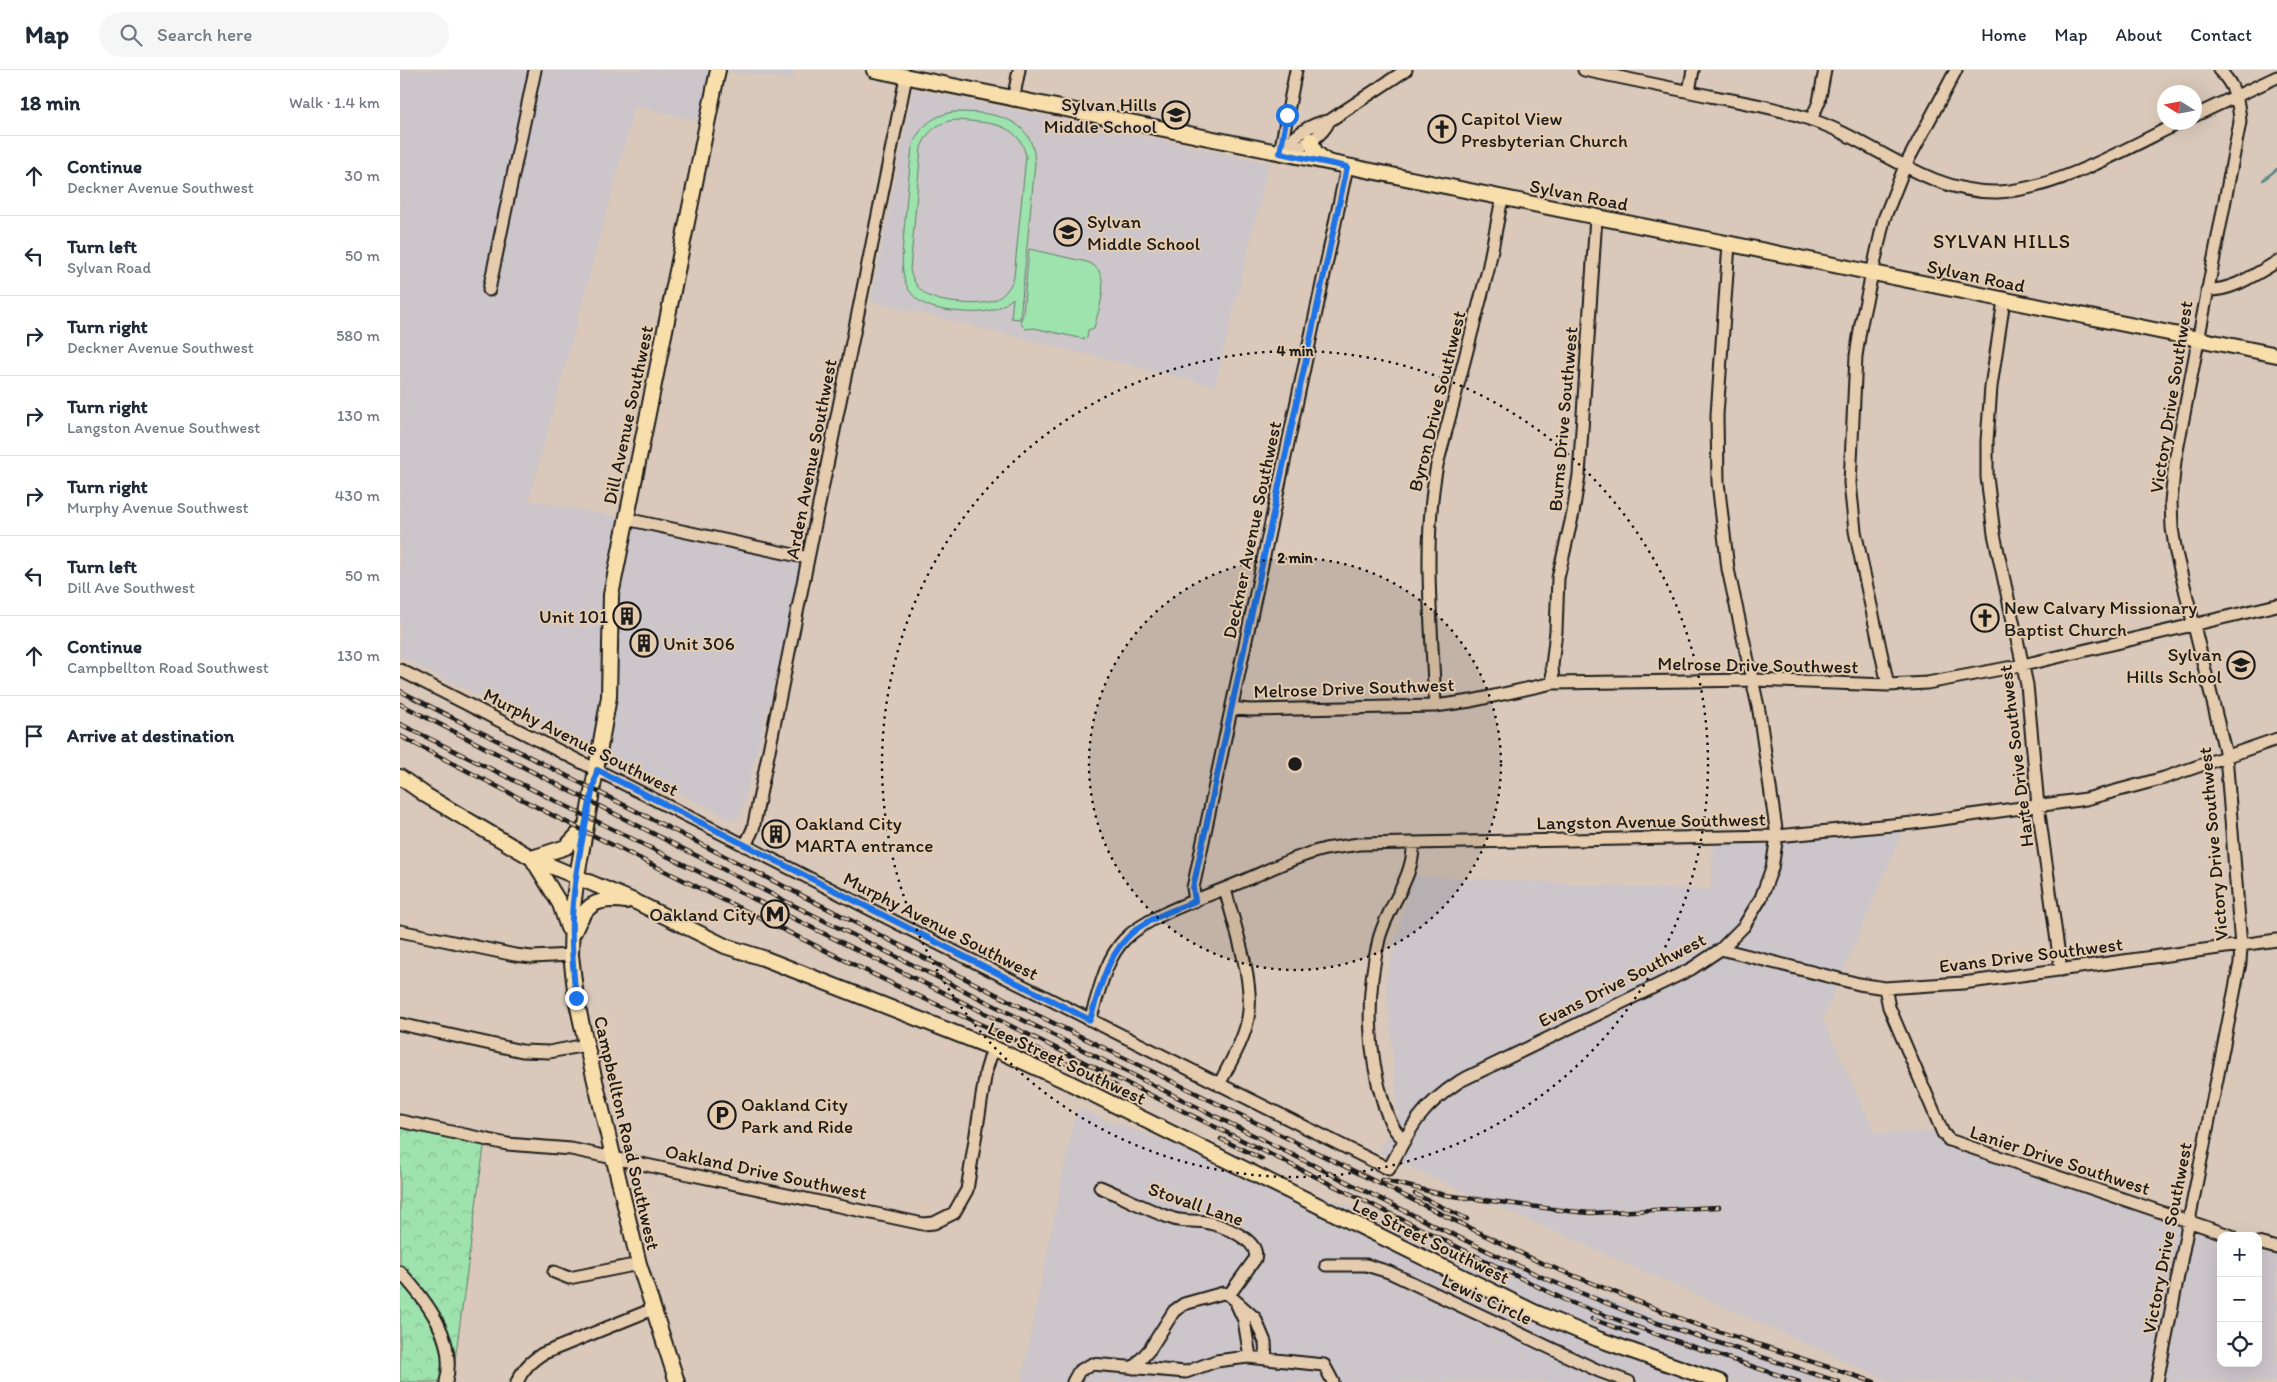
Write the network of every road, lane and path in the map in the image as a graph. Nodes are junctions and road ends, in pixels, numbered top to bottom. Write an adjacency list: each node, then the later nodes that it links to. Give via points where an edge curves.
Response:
1 (535, 70): 31 (street)
2 (718, 70): 36 (main road, Dill Avenue Southwest)
3 (874, 70): 12 (main road, Sylvan Road)
4 (1019, 70): 16 (street)
5 (1296, 70): 18 (street)
6 (1406, 70): 21 (street, via 1329,121 1325,129)
7 (1584, 70): 14 (street)
8 (1693, 70): 14 (street)
9 (1825, 70): 19 (street, via 1819,102)
10 (1956, 70): 24 (street)
11 (2219, 70): 15 (street, Victory Drive Southwest, via 2232,84)
12 (906, 77): 16 (main road, Sylvan Road); 37 (street, Arden Avenue Southwest)
13 (2277, 77): 15 (street)
14 (1688, 91): 19 (street, via 1776,109)
15 (2236, 97): 17 (street); 32 (street, Victory Drive Southwest, via 2240,122)
16 (1013, 100): 22 (main road, Sylvan Road)
17 (2202, 112)
18 (1287, 113): 21 (street, via 1296,124); 22 (street)
19 (1811, 120): 24 (street)
20 (2164, 130): 24 (street, via 2062,177 2029,188 1998,192 1966,189 1935,181)
21 (1311, 133): 22 (street, via 1298,148); 23 (main road, via 1315,153)
22 (1280, 153): 23 (main road, Sylvan Road)
23 (1327, 163): 25 (main road, Sylvan Road)
24 (1905, 166): 30 (street, via 1884,219)
25 (1347, 167): 26 (main road, Sylvan Road); 46 (street, Deckner Avenue Southwest)
26 (1502, 198): 27 (main road, Sylvan Road); 45 (street, Byron Drive Southwest, via 1488,270 1431,497 1429,538)
27 (1596, 217): 28 (main road, Sylvan Road); 43 (street, Burns Drive Southwest, via 1579,475 1558,578)
28 (1729, 244): 30 (main road, Sylvan Road); 42 (street, via 1717,415 1718,482 1728,569)
29 (2277, 262): 32 (street, via 2232,286)
30 (1871, 273): 33 (main road, Sylvan Road); 44 (street, via 1856,356 1850,483 1855,531)
31 (489, 290)
32 (2207, 290): 34 (street, Victory Drive Southwest)
33 (2004, 300): 34 (main road, Sylvan Road); 40 (street, Harte Drive Southwest, via 1990,387 1988,478 1994,534)
34 (2198, 339): 35 (main road, Sylvan Road); 39 (street, Victory Drive Southwest, via 2175,460 2171,502 2176,553)
35 (2277, 355)
36 (626, 519): 37 (street); 49 (main road, Dill Avenue Southwest, via 611,595 609,697)
37 (808, 558): 55 (street, Arden Avenue Southwest, via 753,829)
38 (2277, 605): 39 (street, Melrose Drive Southwest)
39 (2195, 625): 40 (street, Melrose Drive Southwest); 48 (street, Victory Drive Southwest)
40 (2023, 665): 44 (street, Melrose Drive Southwest, via 1927,683); 51 (street, Harte Drive Southwest)
41 (400, 670): 49 (street, Murphy Avenue Southwest)
42 (1754, 680): 43 (street, Melrose Drive Southwest); 44 (street, Melrose Drive Southwest); 53 (street)
43 (1553, 682): 45 (street, Melrose Drive Southwest)
44 (1888, 685)
45 (1435, 706): 46 (street, Melrose Drive Southwest)
46 (1232, 708): 59 (street, Deckner Avenue Southwest, via 1193,888)
47 (2277, 739): 48 (street, Langston Avenue Southwest)
48 (2226, 755): 51 (street, Langston Avenue Southwest, via 2128,789); 64 (street, Victory Drive Southwest)
49 (597, 770): 52 (main road, Dill Avenue Southwest); 55 (street, Murphy Avenue Southwest)
50 (400, 778): 56 (main road, Lee Street Southwest)
51 (2038, 806): 53 (street, Langston Avenue Southwest, via 1913,823); 67 (street, Harte Drive Southwest)
52 (585, 828): 56 (main road, via 566,846); 57 (main road, Campbellton Road Southwest)
53 (1777, 836): 54 (street, Langston Avenue Southwest); 65 (street, via 1772,868 1761,898 1744,926)
54 (1413, 843): 58 (street, Langston Avenue Southwest, via 1359,844 1326,849); 75 (street, via 1412,860 1380,938 1370,1010 1379,1088 1392,1127)
55 (745, 846): 69 (street, Murphy Avenue Southwest)
56 (532, 858): 57 (main road, Lee Street Southwest); 62 (main road, via 560,904)
57 (577, 876): 60 (main road, Lee Street Southwest); 62 (main road, Campbellton Road Southwest)
58 (1225, 889): 59 (street, Langston Avenue Southwest); 73 (street, via 1248,981 1250,1004 1244,1034)
59 (1195, 901): 69 (street, Langston Avenue Southwest, via 1146,923 1123,941 1108,965)
60 (636, 902): 62 (main road, via 595,903 583,913); 72 (main road, Lee Street Southwest, via 725,946 772,961)
61 (400, 931): 66 (street, via 515,955)
62 (572, 938): 66 (main road, Campbellton Road Southwest)
63 (2277, 940): 64 (street, Evans Drive Southwest)
64 (2241, 946): 67 (street, Evans Drive Southwest); 79 (street, Victory Drive Southwest)
65 (1721, 949): 68 (street, Evans Drive Southwest); 75 (street, Evans Drive Southwest, via 1691,969 1460,1081 1427,1106)
66 (571, 955): 71 (main road, Campbellton Road Southwest)
67 (2061, 970): 68 (street, Evans Drive Southwest, via 1963,983)
68 (1885, 988): 79 (street, Lanier Drive Southwest, via 1889,1007 1949,1140)
69 (1090, 1020): 73 (street, Murphy Avenue Southwest)
70 (400, 1024): 71 (street, via 522,1051 549,1052)
71 (586, 1045): 76 (main road, Campbellton Road Southwest)
72 (993, 1048): 76 (street, Oakland Drive Southwest, via 986,1071 968,1190 954,1214 947,1218 923,1224); 100 (main road, Lee Street Southwest, via 1534,1312)
73 (1219, 1085): 77 (street, Murphy Avenue Southwest)
74 (400, 1121): 76 (street, Oakland Drive Southwest, via 507,1144 571,1149)
75 (1405, 1140): 77 (street, Evans Drive Southwest)
76 (613, 1157): 83 (main road, Campbellton Road Southwest)
77 (1389, 1169)
78 (1100, 1187): 87 (street, Stovall Lane, via 1174,1219 1216,1225 1250,1242 1257,1253)
79 (2188, 1220): 80 (street, Lanier Drive Southwest); 101 (street, Victory Drive Southwest)
80 (2221, 1232)
81 (2262, 1244): 82 (street)
82 (2277, 1248)
83 (639, 1264): 86 (street, via 568,1278); 88 (main road, Campbellton Road Southwest)
84 (1326, 1265): 99 (street, Lewis Circle, via 1366,1265 1389,1272)
85 (400, 1272): 93 (street, via 436,1319 444,1336 450,1370)
86 (554, 1272)
87 (1229, 1295): 89 (street, via 1244,1320); 90 (street, via 1250,1312 1259,1325); 91 (street, via 1223,1293 1184,1304 1174,1311 1150,1349)
88 (653, 1309): 94 (street, via 542,1354 530,1361); 95 (main road, Campbellton Road Southwest)
89 (1250, 1357): 90 (street); 92 (street, via 1229,1358 1186,1372)
90 (1266, 1358): 98 (street, via 1324,1365)
91 (1133, 1368): 92 (street); 96 (street, via 1092,1364 1082,1369)
92 (1153, 1370): 97 (street)
93 (446, 1382)
94 (517, 1382)
95 (677, 1382)
96 (1073, 1382)
97 (1152, 1382)
98 (1333, 1382)
99 (1629, 1382)
100 (1720, 1382)
101 (2157, 1382)

